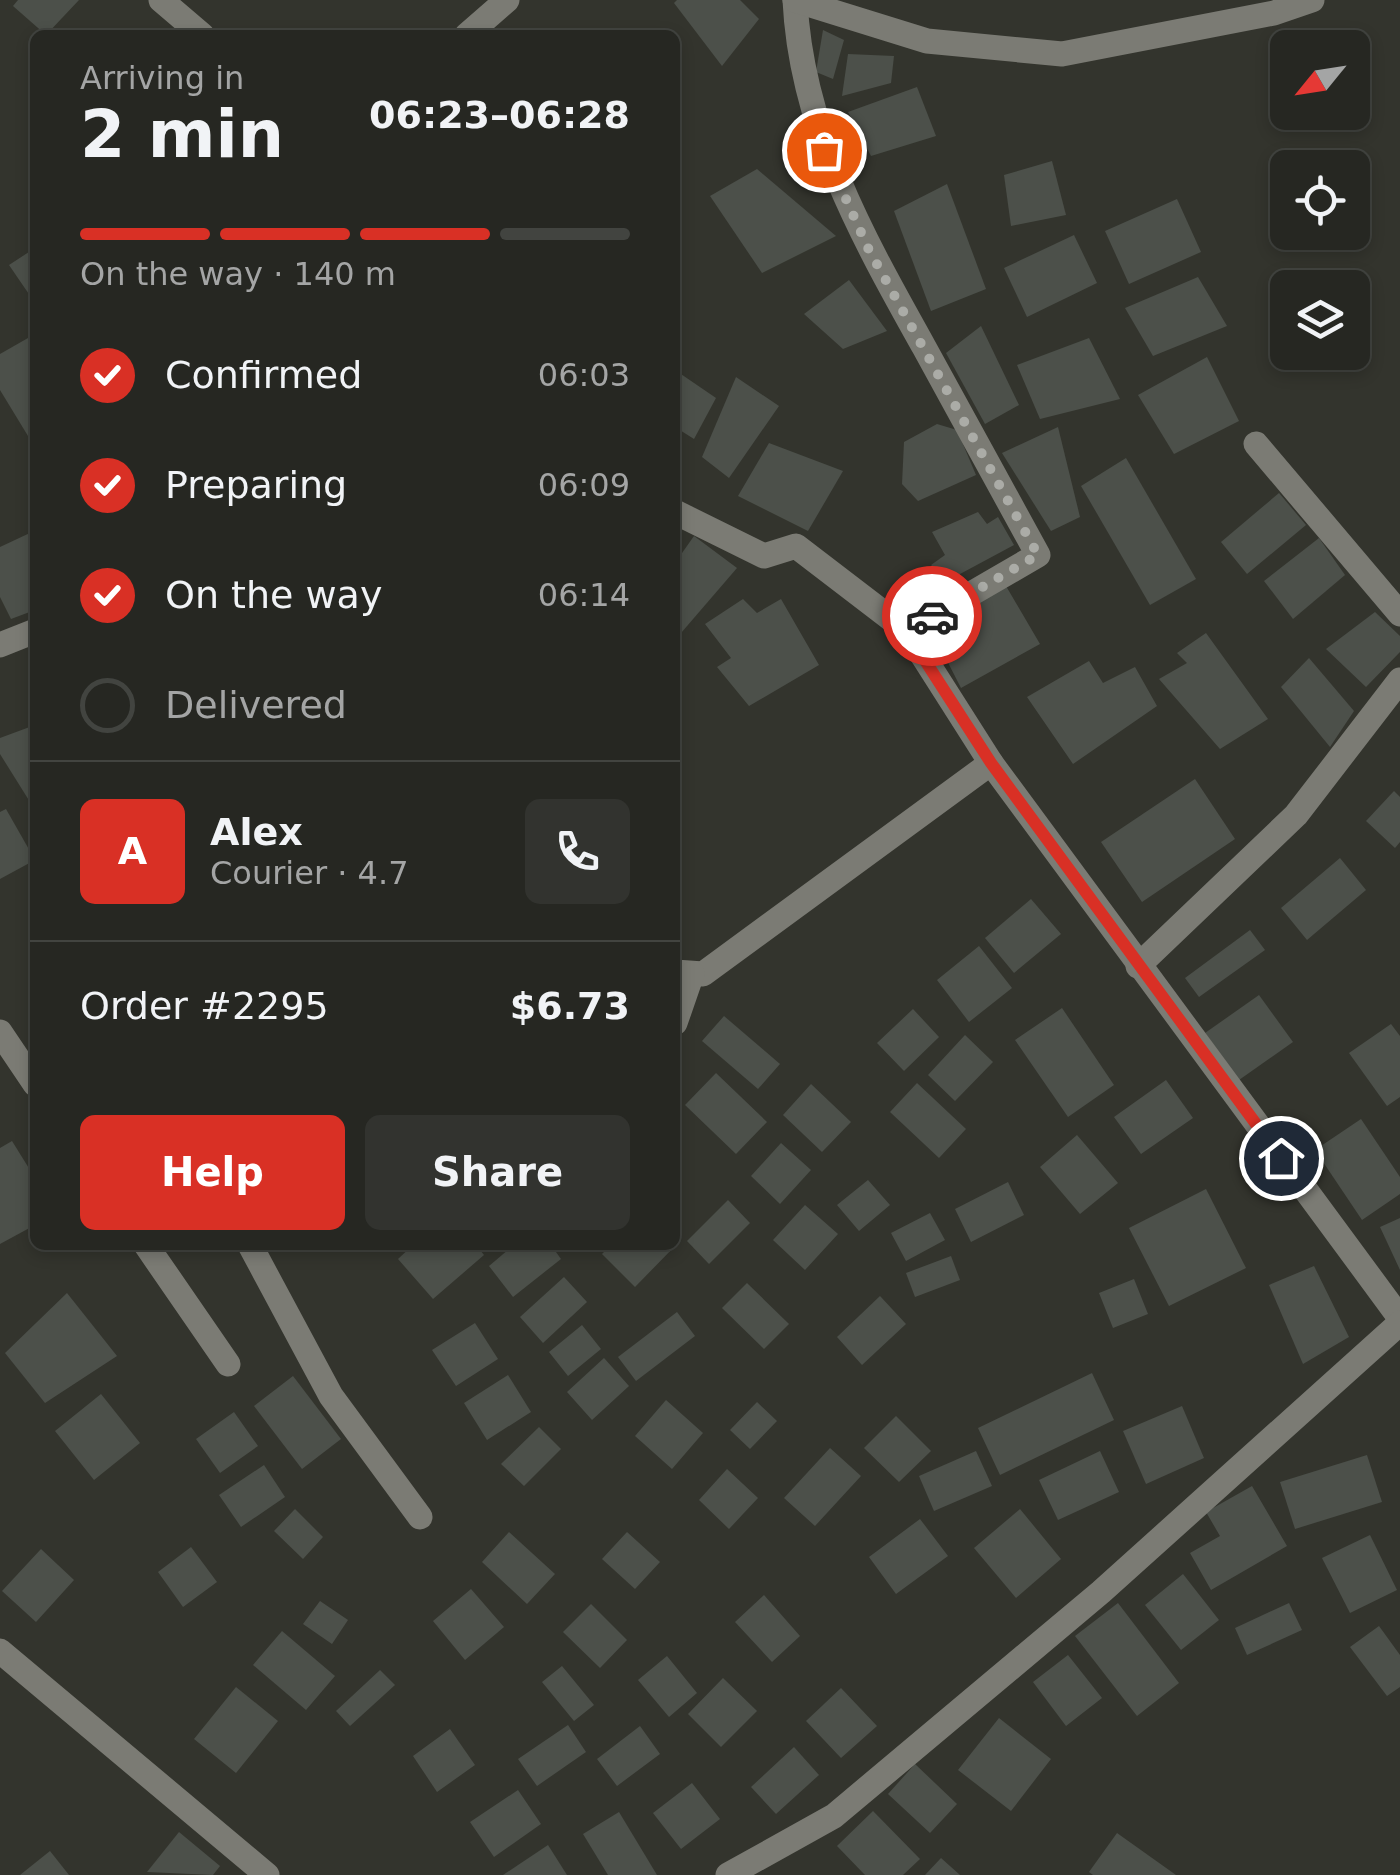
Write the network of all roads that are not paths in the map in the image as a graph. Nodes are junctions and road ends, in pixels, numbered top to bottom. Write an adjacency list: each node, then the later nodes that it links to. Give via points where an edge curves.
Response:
1 (161, 0): 5 (street)
2 (507, 0): 6 (street)
3 (795, 0): 4 (street, via 927,41 1062,54); 10 (street, via 797,49 824,150 868,248 1038,555)
4 (1312, 0)
5 (196, 30)
6 (474, 30)
7 (1256, 444): 9 (street)
8 (680, 514): 10 (street, via 764,556 796,546)
9 (1400, 614)
10 (906, 631): 14 (street)
11 (30, 633): 12 (street)
12 (0, 645)
13 (1400, 680): 15 (street, via 1296,815)
14 (991, 763): 15 (street); 16 (street, via 703,974)
15 (1138, 966): 21 (street)
16 (684, 973)
17 (0, 1032): 18 (street)
18 (30, 1077)
19 (149, 1250): 22 (street)
20 (253, 1250): 23 (street, via 331,1396)
21 (1400, 1320): 26 (street, via 1101,1592 834,1816)
22 (228, 1364)
23 (420, 1517)
24 (0, 1651): 25 (street)
25 (258, 1872)
26 (728, 1875)

